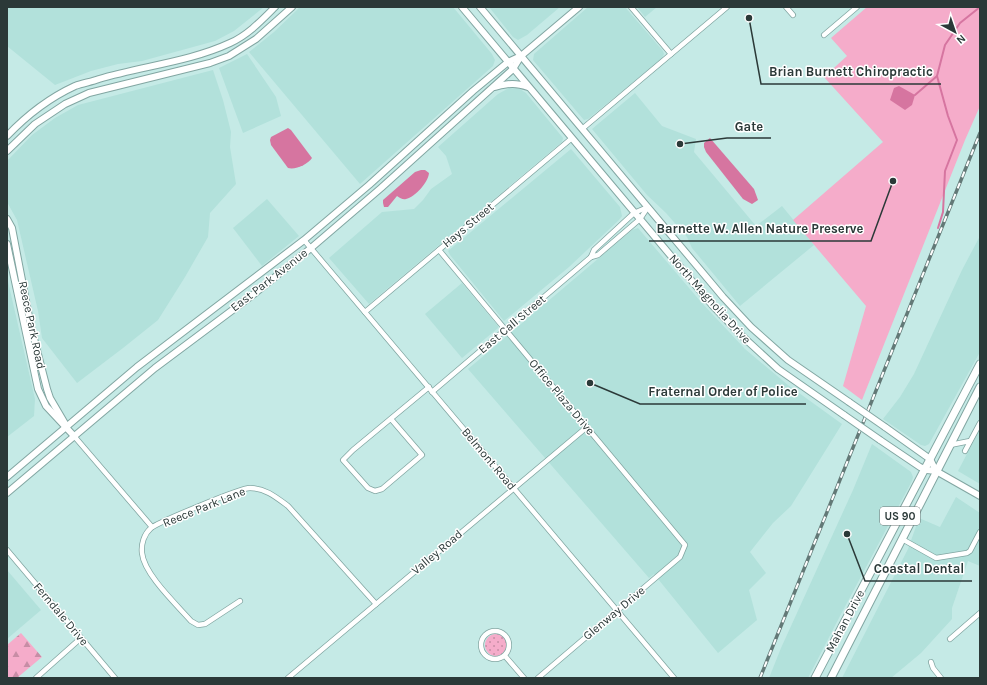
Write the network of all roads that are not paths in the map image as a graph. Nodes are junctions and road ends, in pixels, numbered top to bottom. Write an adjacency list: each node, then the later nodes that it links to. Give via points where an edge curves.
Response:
1 (275, 7): 12 (main road, via 256,26)
2 (292, 7): 14 (main road, via 256,39)
3 (462, 7): 16 (main road, North Magnolia Drive)
4 (480, 7): 15 (main road, North Magnolia Drive)
5 (579, 7): 15 (main road, East Park Avenue)
6 (631, 7): 13 (street)
7 (727, 7): 13 (street)
8 (786, 7): 10 (street)
9 (857, 7): 11 (street)
10 (793, 15)
11 (824, 35)
12 (225, 45): 14 (main road); 17 (main road, via 205,53)
13 (670, 54): 25 (street)
14 (230, 56): 20 (main road)
15 (521, 56): 16 (main road, East Park Avenue); 18 (main road, East Park Avenue); 25 (main road, North Magnolia Drive)
16 (508, 62): 18 (main road, North Magnolia Drive); 33 (main road, East Park Avenue)
17 (141, 68): 19 (main road); 20 (main road)
18 (513, 69): 21 (main road, North Magnolia Drive); 22 (main road, East Park Avenue)
19 (131, 70): 20 (main road); 23 (main road, via 76,86 47,101)
20 (138, 81): 24 (main road, via 89,93 65,104)
21 (529, 87): 22 (main road, via 512,83); 27 (main road, North Magnolia Drive)
22 (493, 88): 35 (main road, East Park Avenue)
23 (31, 113): 24 (main road); 26 (main road)
24 (38, 122): 28 (main road)
25 (582, 129): 29 (main road, North Magnolia Drive)
26 (7, 136)
27 (572, 138): 30 (main road, North Magnolia Drive); 36 (street, Hays Street)
28 (7, 151)
29 (648, 207): 30 (street, East Call Street); 32 (street, East Call Street); 38 (main road, North Magnolia Drive)
30 (634, 213): 32 (main road, North Magnolia Drive); 37 (street, East Call Street, via 594,250)
31 (7, 219): 50 (main road, Reece Park Road, via 12,228 31,327 47,389)
32 (640, 219): 37 (street, East Call Street, via 598,255); 39 (main road, North Magnolia Drive)
33 (304, 240): 35 (street, Belmont Road); 50 (main road, East Park Avenue, via 166,344)
34 (7, 244): 50 (main road, Reece Park Road, via 38,389 46,406)
35 (311, 248): 40 (street, Belmont Road); 52 (main road, East Park Avenue, via 155,368)
36 (439, 250): 40 (street, Hays Street); 41 (street, Office Plaza Drive)
37 (591, 257): 41 (street, East Call Street)
38 (723, 298): 39 (main road); 43 (main road, North Magnolia Drive, via 751,327)
39 (713, 306): 44 (main road, North Magnolia Drive, via 740,335)
40 (365, 312): 45 (street, Belmont Road)
41 (506, 330): 47 (street, East Call Street); 51 (street, Office Plaza Drive)
42 (980, 364): 56 (main road, US 90)
43 (795, 365): 44 (main road); 56 (main road, North Magnolia Drive, bridge)
44 (786, 375): 57 (main road, North Magnolia Drive, bridge)
45 (429, 387): 47 (street, Belmont Road); 48 (street)
46 (980, 387): 54 (main road, US 90)
47 (432, 392): 60 (street, Belmont Road)
48 (391, 419): 48 (street, via 343,460 368,488 375,491 382,489 422,455)
49 (980, 423): 53 (street)
50 (67, 427): 52 (main road, Reece Park Road); 59 (main road, East Park Avenue)
51 (587, 427): 60 (street, Valley Road); 66 (street, Office Plaza Drive)
52 (74, 436): 61 (main road, East Park Avenue); 63 (street, Reece Park Lane)
53 (970, 441): 54 (street); 55 (street)
54 (950, 446): 58 (main road, US 90)
55 (966, 451)
56 (930, 459): 57 (main road, Mahan Drive / US 90); 58 (main road, North Magnolia Drive)
57 (924, 469): 58 (main road, North Magnolia Drive); 70 (main road, Mahan Drive / US 90)
58 (936, 471): 62 (main road, North Magnolia Drive); 65 (main road, Mahan Drive / US 90)
59 (7, 477)
60 (514, 488): 69 (street, Valley Road); 71 (street, Belmont Road)
61 (7, 493)
62 (980, 496)
63 (152, 527): 68 (street, via 142,544 144,565 191,621 198,625 205,624); 69 (street, Reece Park Lane, via 243,489 260,490 288,506)
64 (980, 532): 65 (street, via 967,553 939,558 932,557)
65 (902, 539): 73 (main road, Mahan Drive / US 90)
66 (685, 545): 71 (street, Glenway Drive, via 680,557)
67 (7, 550): 74 (street, Ferndale Drive)
68 (240, 601)
69 (376, 604): 80 (street, Valley Road)
70 (850, 610): 73 (main road); 84 (main road, Mahan Drive / US 90)
71 (617, 611): 82 (street, Glenway Drive); 83 (street, Belmont Road)
72 (980, 613): 75 (street)
73 (862, 616): 85 (main road, Mahan Drive / US 90)
74 (81, 638): 78 (street); 79 (street, Ferndale Drive)
75 (950, 639)
76 (505, 656): 76 (street, via 510,646 506,635 497,631 489,632 481,645 484,655 493,660); 81 (street)
77 (931, 662): 86 (street)
78 (36, 678)
79 (114, 678)
80 (288, 678)
81 (524, 678)
82 (538, 678)
83 (674, 678)
84 (816, 678)
85 (831, 678)
86 (941, 678)

